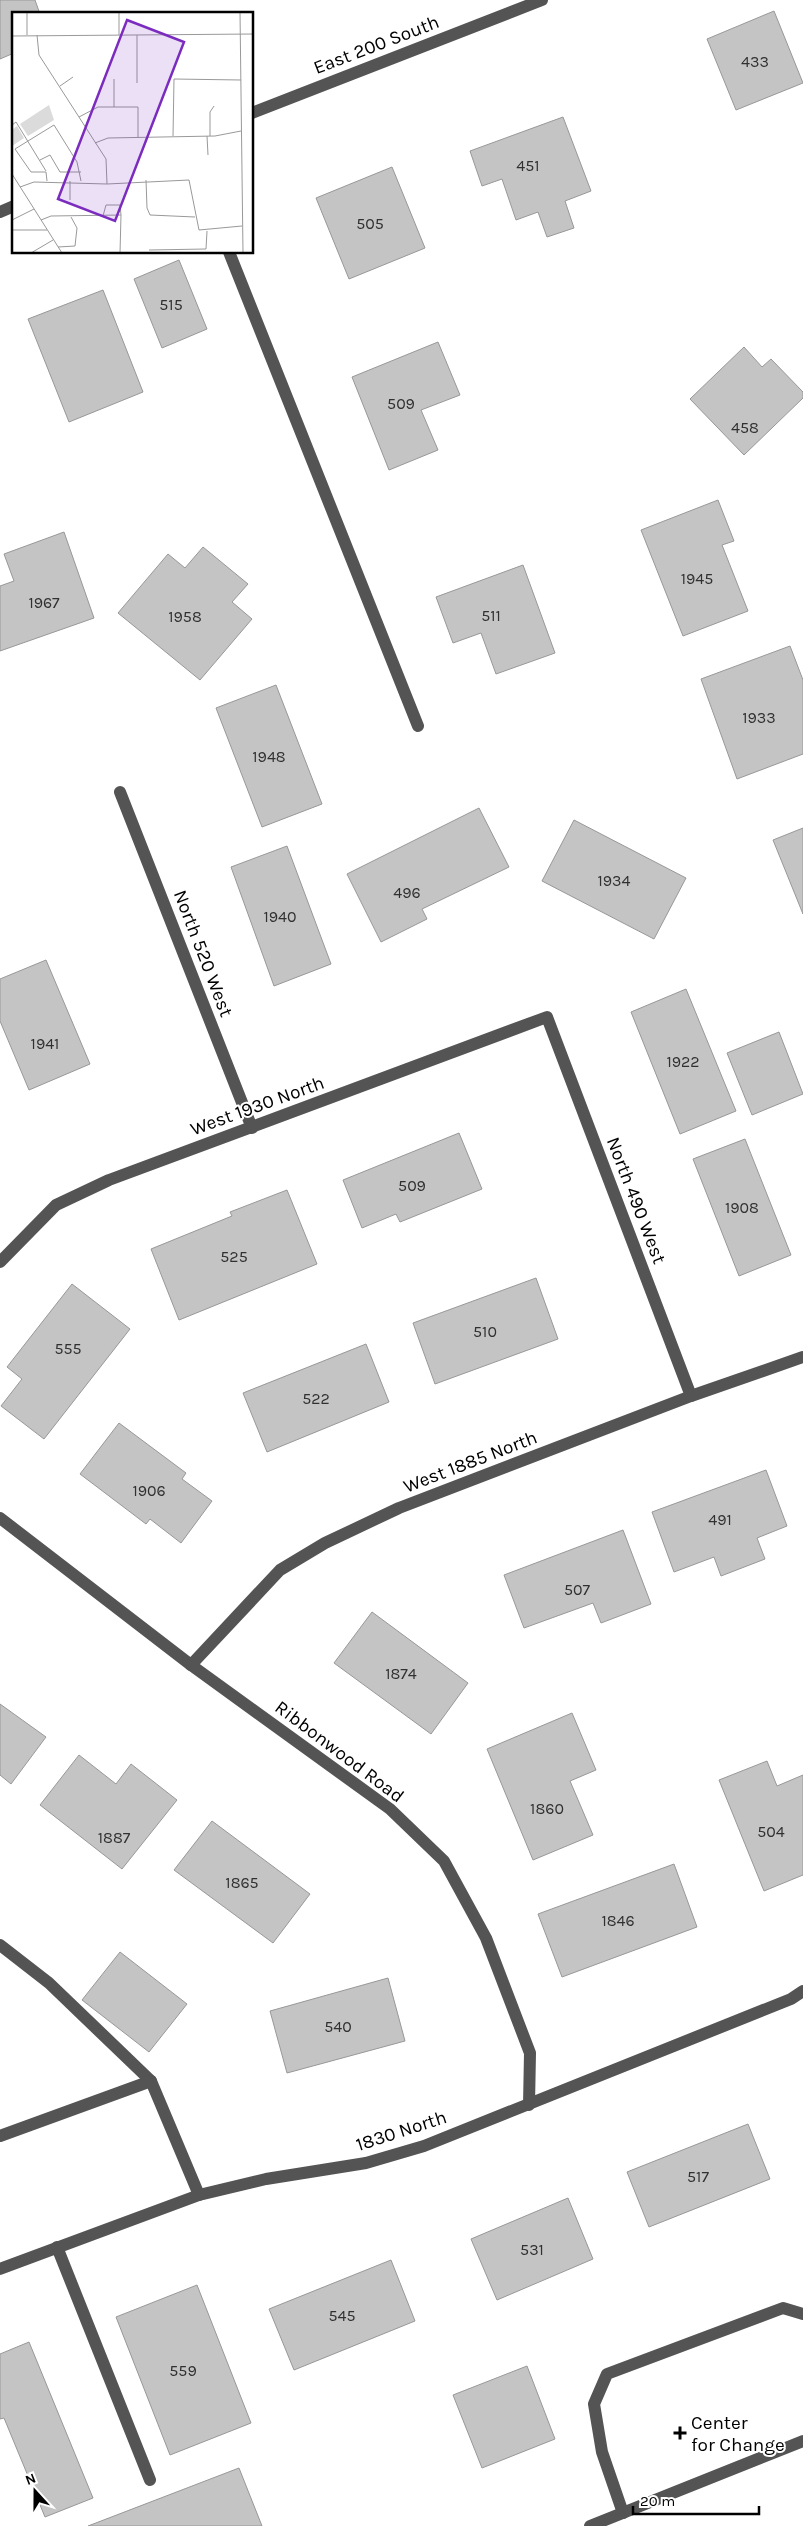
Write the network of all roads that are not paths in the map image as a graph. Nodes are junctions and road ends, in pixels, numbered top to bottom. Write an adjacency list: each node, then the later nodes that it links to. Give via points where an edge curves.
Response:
1 (542, 0): 2 (street, East 200 South)
2 (254, 112)
3 (12, 207): 4 (street)
4 (0, 212)
5 (230, 254): 6 (street)
6 (418, 726)
7 (120, 792): 9 (street, North 520 West)
8 (547, 1017): 9 (street, West 1930 North); 12 (street, North 490 West)
9 (252, 1128): 10 (street, West 1930 North, via 109,1180 56,1205)
10 (0, 1262)
11 (803, 1357): 12 (street, West 1885 North)
12 (691, 1396): 14 (street, West 1885 North, via 399,1508 325,1543 280,1570)
13 (0, 1518): 14 (street, Ribbonwood Road)
14 (191, 1664): 18 (street, Ribbonwood Road, via 390,1809 444,1861 486,1938 530,2053)
15 (0, 1945): 17 (street, via 49,1983)
16 (803, 1991): 18 (street, 1830 North, via 791,1999)
17 (152, 2081): 19 (street); 20 (street)
18 (529, 2105): 20 (street, 1830 North, via 424,2146 366,2163 266,2179)
19 (0, 2136)
20 (199, 2195): 21 (street, 1830 North)
21 (57, 2247): 22 (street, 1830 North); 25 (street)
22 (0, 2269)
23 (803, 2314): 26 (street, via 783,2308 607,2374 594,2404 602,2452)
24 (803, 2441): 26 (street)
25 (150, 2480)
26 (623, 2513): 27 (street)
27 (590, 2526)

